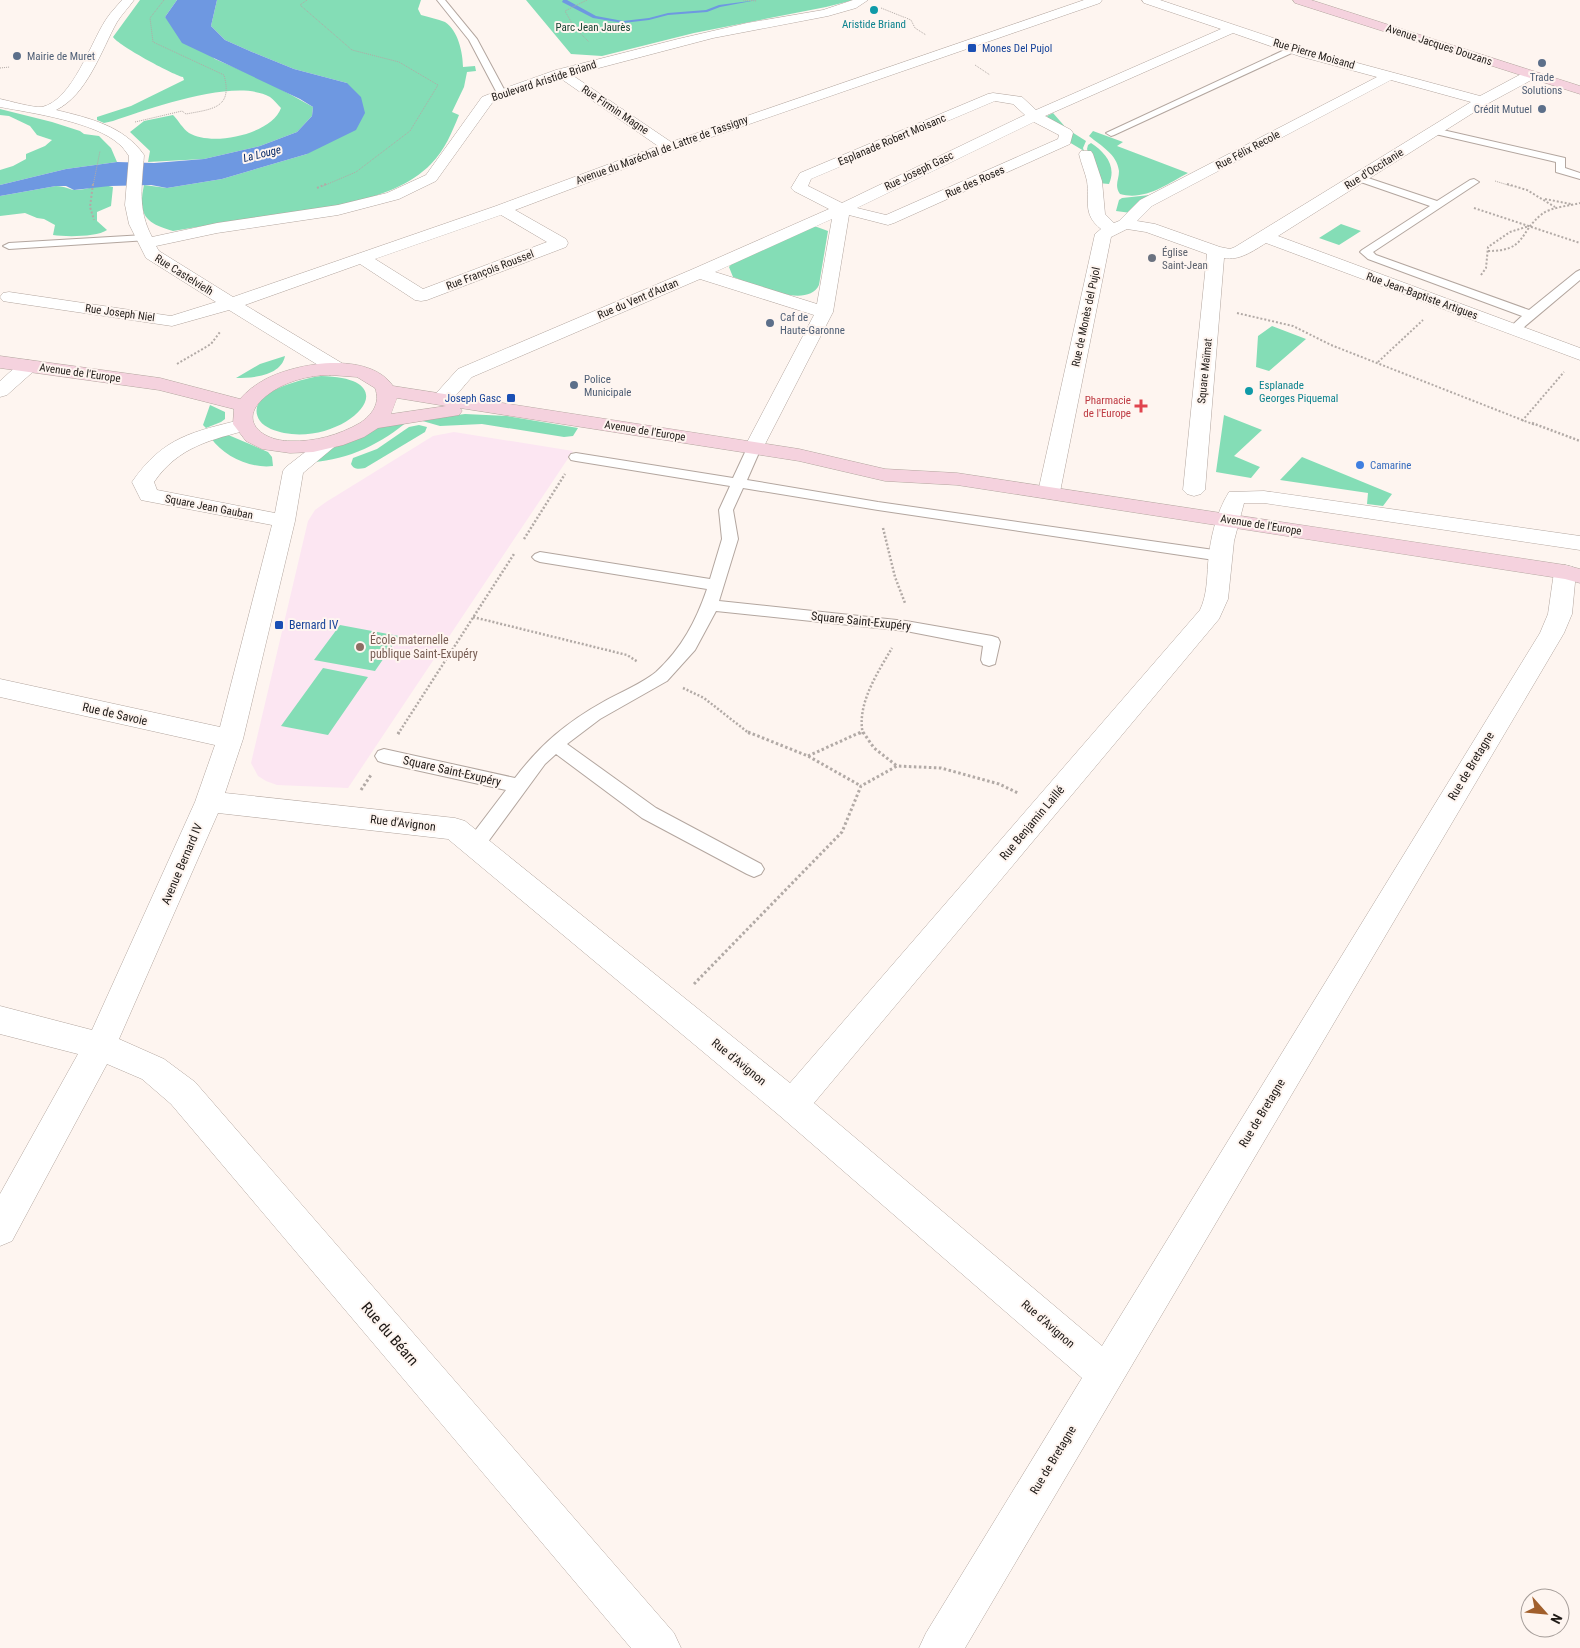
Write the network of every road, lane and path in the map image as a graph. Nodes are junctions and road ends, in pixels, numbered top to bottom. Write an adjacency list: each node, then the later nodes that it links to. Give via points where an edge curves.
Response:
1 (128, 0): 26 (street, via 112,20 71,93)
2 (164, 0): 28 (path, via 150,18 153,42 224,75 228,92 217,108 186,114 182,111)
3 (307, 0): 37 (path, via 300,4 352,50 399,62 438,85 410,131 356,172)
4 (441, 0): 23 (lane, via 473,39)
5 (587, 0): 14 (path, via 565,11 574,27)
6 (743, 0): 7 (path)
7 (746, 0): 11 (path)
8 (1096, 0): 15 (street, Avenue du Maréchal de Lattre de Tassigny)
9 (1148, 0): 13 (street, Rue Pierre Moisand)
10 (1299, 0): 20 (street, Avenue Jacques Douzans)
11 (756, 1)
12 (861, 1): 15 (path, via 911,20 929,37); 19 (street, Boulevard Aristide Briand, via 832,11 666,45)
13 (1231, 29): 16 (street, Rue Pierre Moisand); 27 (street, Rue Joseph Gasc)
14 (593, 46)
15 (956, 48): 31 (street, Avenue du Maréchal de Lattre de Tassigny)
16 (1293, 49): 21 (street, Rue Pierre Moisand); 30 (lane)
17 (10, 67): 18 (path)
18 (0, 68)
19 (561, 73): 23 (street, Boulevard Aristide Briand); 31 (street, Rue Firmin Magne)
20 (1530, 75): 22 (street, Avenue Jacques Douzans); 24 (street, Rue d'Occitanie)
21 (1389, 76): 24 (street, Rue Pierre Moisand); 46 (street, Rue Félix Recole, via 1146,203)
22 (1580, 90)
23 (501, 94): 49 (street, Boulevard Aristide Briand, via 486,100 431,178 393,196 338,210)
24 (1482, 101): 29 (street, Rue d'Occitanie)
25 (0, 103): 26 (street, Rue Castelvielh)
26 (44, 112): 49 (street, Rue Castelvielh, via 106,130 124,140 136,155 133,205 137,224)
27 (1034, 116): 44 (street, Rue Joseph Gasc); 44 (street, Rue des Roses, via 1066,133 1065,141 888,220); 44 (street, Esplanade Robert Moisanc, via 1017,100 993,98 805,176 799,188)
28 (134, 122)
29 (1434, 132): 34 (lane, via 1521,151 1542,167); 35 (street, Rue d'Occitanie)
30 (1111, 133)
31 (669, 147): 45 (street, Avenue du Maréchal de Lattre de Tassigny)
32 (1086, 154): 46 (street, via 1095,184 1096,214 1100,220)
33 (98, 163): 38 (path)
34 (1580, 176)
35 (1359, 178): 40 (lane); 48 (street, Rue d'Occitanie)
36 (1474, 182): 39 (path, via 1506,183); 40 (lane)
37 (312, 190)
38 (93, 191)
39 (1544, 199): 42 (path); 43 (path)
40 (1442, 202): 47 (path); 57 (lane, via 1366,252)
41 (1580, 203): 42 (path)
42 (1574, 204): 43 (path)
43 (1556, 207): 47 (path, via 1544,212)
44 (842, 208): 55 (street, Rue du Vent d'Autan); 62 (street)
45 (502, 209): 54 (street, Avenue du Maréchal de Lattre de Tassigny); 54 (street, Rue François Roussel, via 560,243 422,296)
46 (1119, 226): 52 (street, Rue d'Occitanie, via 1149,227); 91 (street, Rue de Monès del Pujol, via 1103,234)
47 (1530, 226): 50 (path); 53 (path, via 1501,237 1488,247); 53 (path, via 1519,244)
48 (1265, 237): 52 (street, Rue d'Occitanie, via 1230,254); 59 (street, Rue Jean-Baptiste Artigues)
49 (146, 241): 51 (lane); 60 (street, Rue Castelvielh, via 152,254)
50 (1580, 242)
51 (9, 246)
52 (1216, 251): 61 (street, Square Maïmat)
53 (1488, 252): 57 (path, via 1483,274)
54 (362, 258): 60 (street, Avenue du Maréchal de Lattre de Tassigny)
55 (699, 273): 62 (street); 78 (street, Rue du Vent d'Autan, via 465,372)
56 (1580, 274): 63 (lane)
57 (1456, 288): 63 (lane)
58 (9, 297): 60 (street, Rue Joseph Niel, via 172,320)
59 (1440, 303): 64 (street, Rue Jean-Baptiste Artigues); 68 (path)
60 (234, 306): 65 (street, Rue Castelvielh); 73 (path, via 211,344 183,362)
61 (1212, 308): 68 (path, via 1274,321); 90 (street, Square Maïmat)
62 (824, 312): 86 (street)
63 (1531, 315): 64 (lane)
64 (1513, 330): 66 (street, Rue Jean-Baptiste Artigues)
65 (304, 350): 70 (street, Rue Castelvielh); 72 (street)
66 (1580, 354)
67 (0, 362): 69 (street, Avenue de l'Europe)
68 (1378, 362): 81 (path)
69 (28, 366): 73 (street, Avenue de l'Europe); 77 (street)
70 (338, 369): 72 (street); 76 (street, via 367,374)
71 (1567, 369): 81 (path)
72 (289, 376): 75 (street)
73 (140, 381): 74 (street, Avenue de l'Europe)
74 (160, 384): 75 (street, Avenue de l'Europe); 80 (street, Avenue de l'Europe)
75 (264, 387): 80 (street, via 256,394)
76 (386, 391): 78 (street, Avenue de l'Europe); 82 (street, via 387,404)
77 (0, 392)
78 (442, 399): 79 (street, Avenue de l'Europe)
79 (490, 407): 82 (street, Avenue de l'Europe); 86 (street, Avenue de l'Europe)
80 (244, 416): 85 (street, via 252,436); 93 (street, Square Jean Gauban, via 175,447 154,464 143,482 149,495)
81 (1522, 421): 83 (path)
82 (374, 423): 84 (street, via 354,435)
83 (1580, 441)
84 (329, 443): 85 (street); 88 (street)
85 (277, 446): 88 (street)
86 (754, 448): 89 (lane, Square Saint-Exupéry); 91 (street, Avenue de l'Europe, via 885,475 957,479)
87 (576, 457): 89 (lane); 95 (path)
88 (293, 471): 93 (street, Avenue Bernard IV)
89 (739, 483): 97 (lane); 100 (lane, Square Saint-Exupéry, via 726,510 730,539)
90 (1194, 490)
91 (1048, 492): 92 (street, Avenue de l'Europe)
92 (1228, 520): 94 (street, Rue Benjamin Laillé, via 1237,496 1264,497); 97 (street, Rue Benjamin Laillé); 99 (street, Avenue de l'Europe)
93 (284, 521): 105 (street, Avenue Bernard IV)
94 (1580, 543)
95 (520, 545)
96 (514, 553): 107 (path)
97 (1220, 556): 111 (street, Rue Benjamin Laillé, via 1217,600 1211,613)
98 (540, 558): 100 (lane)
99 (1575, 573): 120 (street, Rue de Bretagne, via 1552,633)
100 (716, 585): 101 (lane, Square Saint-Exupéry)
101 (710, 605): 102 (lane, Square Saint-Exupéry, via 906,626 992,642); 106 (lane, Square Saint-Exupéry, via 689,646 662,677 594,715)
102 (989, 660)
103 (0, 688): 105 (street, Rue de Savoie)
104 (862, 732): 108 (path)
105 (230, 739): 110 (street, Avenue Bernard IV)
106 (556, 744): 109 (lane, Square Saint-Exupéry); 114 (lane, via 649,813)
107 (384, 756): 109 (lane, Square Saint-Exupéry); 112 (path)
108 (808, 756)
109 (520, 786): 113 (lane, Square Saint-Exupéry)
110 (209, 802): 112 (street, Rue d'Avignon); 117 (street, Avenue Bernard IV)
111 (1046, 807): 115 (path, via 999,784 949,770 897,766 861,786 842,832); 118 (street, Rue Benjamin Laillé)
112 (343, 816): 113 (street, Rue d'Avignon, via 456,829)
113 (475, 845): 115 (street, Rue d'Avignon)
114 (754, 869)
115 (671, 1006): 118 (street, Rue d'Avignon)
116 (0, 1020): 117 (street, Rue du Béarn)
117 (100, 1046): 119 (street, Avenue Bernard IV); 121 (street, Rue du Béarn, via 154,1069 183,1093)
118 (792, 1105): 120 (street, Rue d'Avignon)
119 (0, 1229)
120 (1105, 1373): 122 (street, Rue de Bretagne)
121 (659, 1648)
122 (940, 1648)

